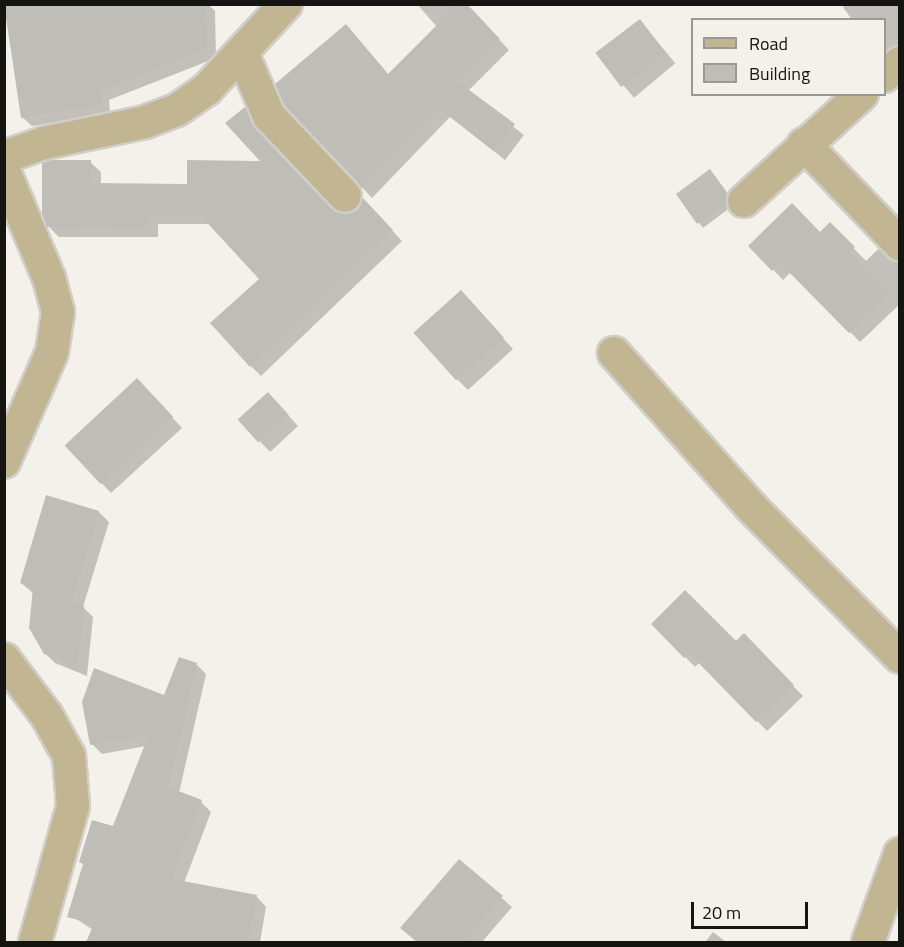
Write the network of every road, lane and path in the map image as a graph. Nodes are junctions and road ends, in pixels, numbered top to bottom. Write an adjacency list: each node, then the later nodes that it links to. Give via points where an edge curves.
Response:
1 (286, 4): 2 (street)
2 (242, 53): 7 (street, via 207,89 177,110 145,122 44,143); 9 (street, via 268,116)
3 (900, 63): 4 (street)
4 (886, 75)
5 (860, 96): 6 (street)
6 (804, 144): 10 (street); 11 (street)
7 (4, 157)
8 (4, 171): 13 (street, via 50,278 58,312 52,352)
9 (345, 196)
10 (744, 201)
11 (900, 244)
12 (614, 353): 14 (street, via 751,507)
13 (4, 462)
14 (900, 657)
15 (4, 659): 17 (street, via 47,716 69,756 74,806)
16 (900, 854): 18 (street)
17 (35, 942)
18 (868, 942)

